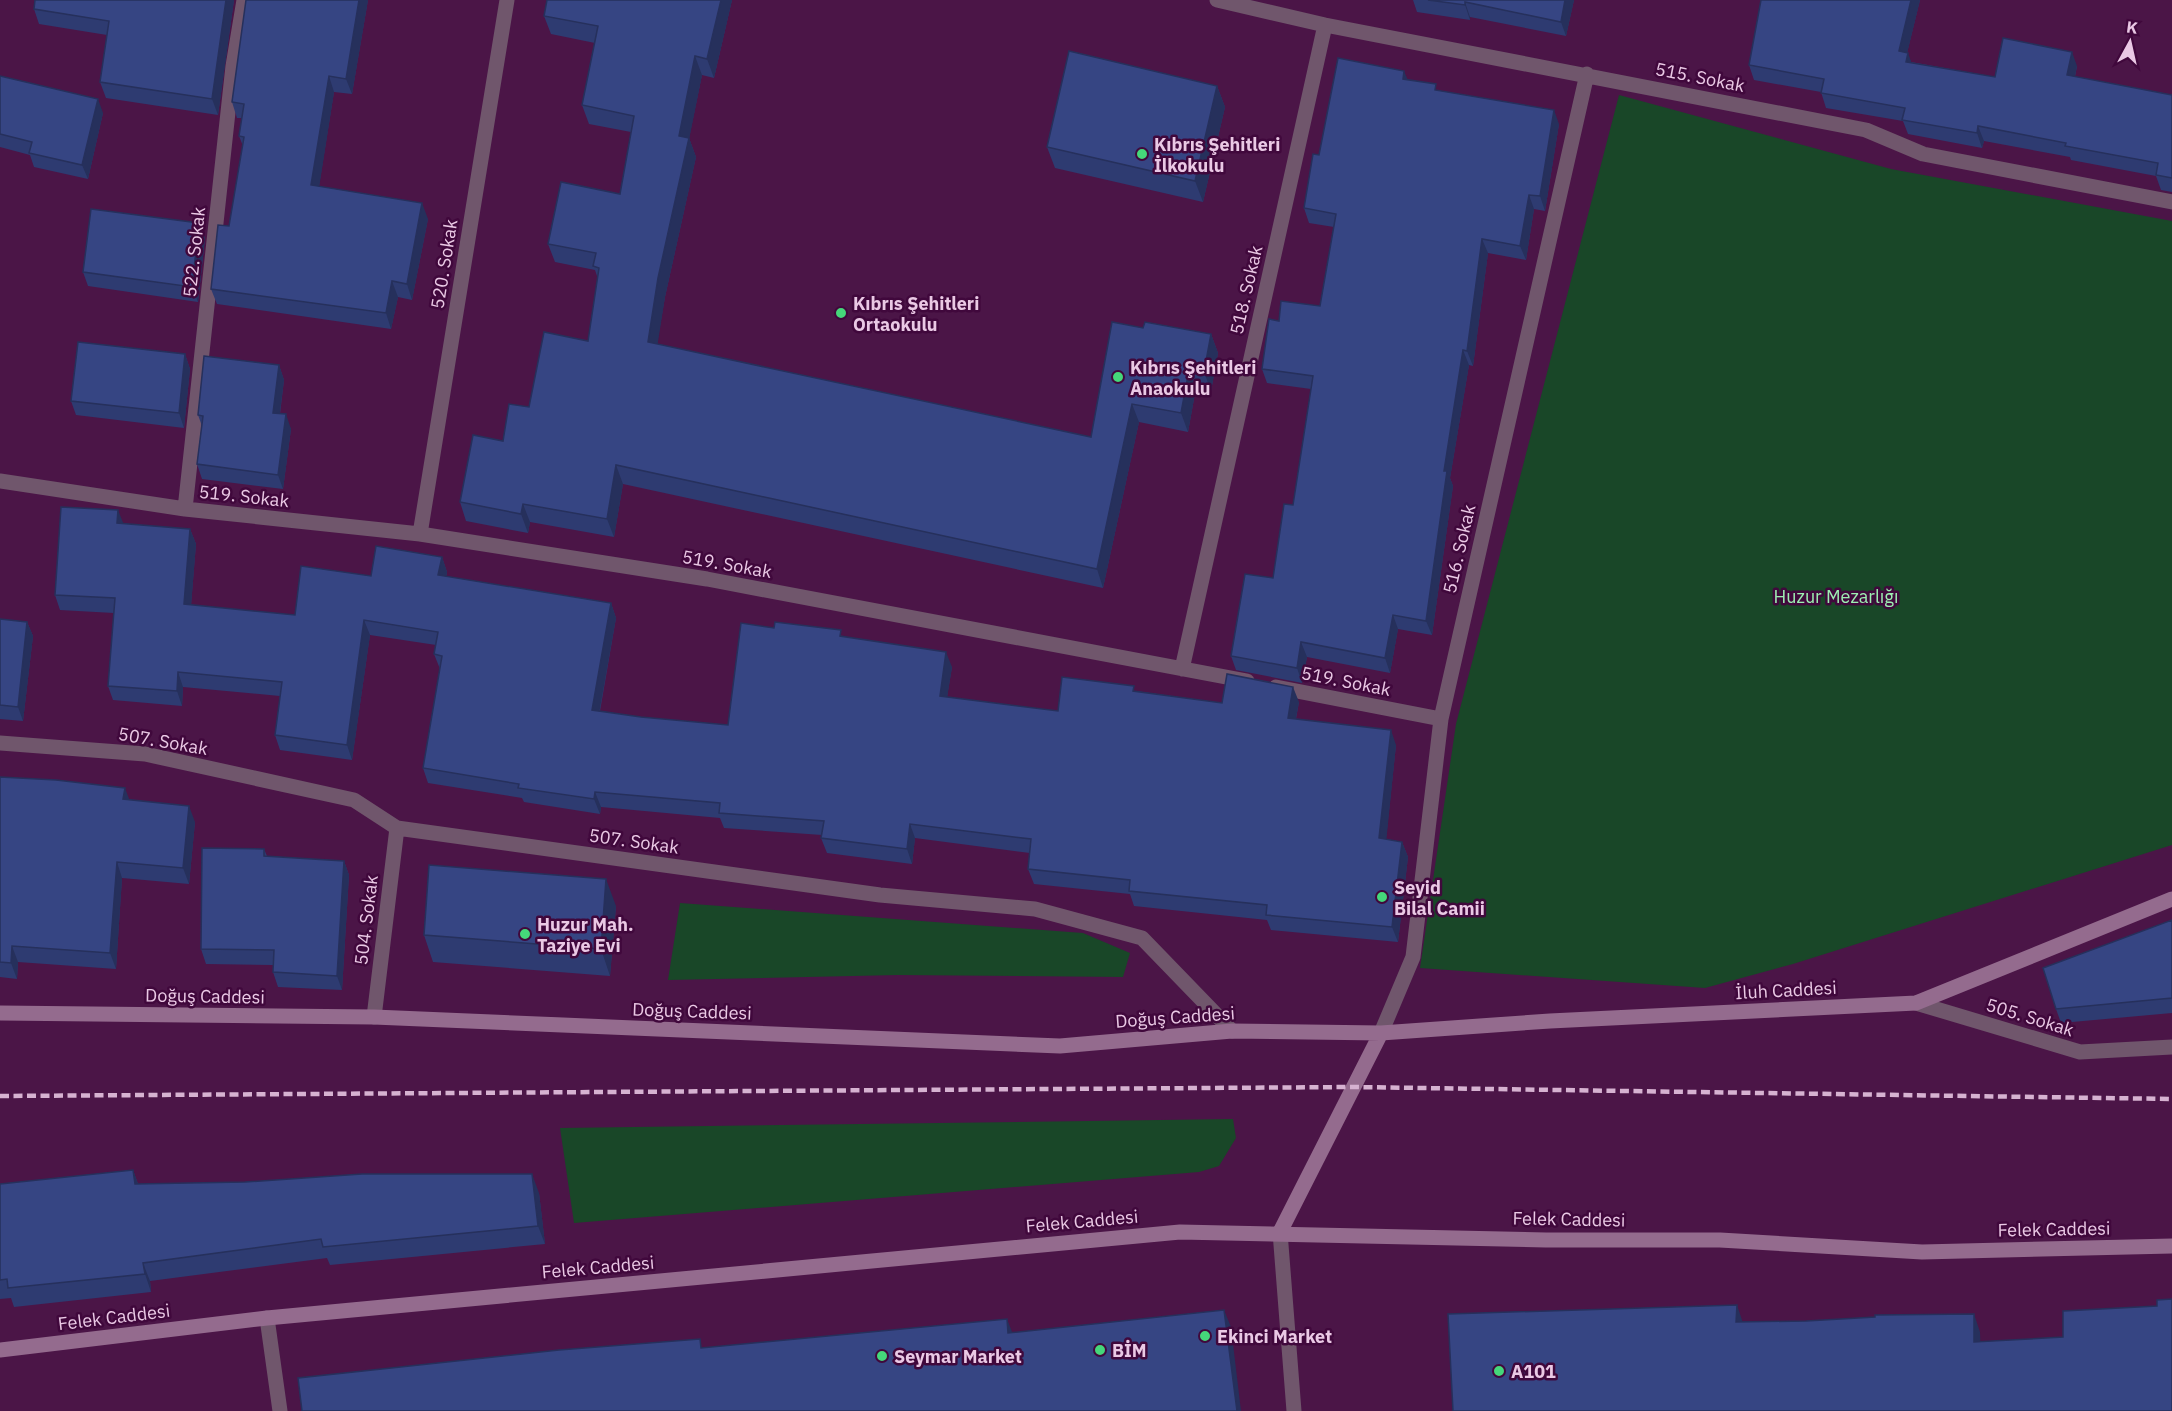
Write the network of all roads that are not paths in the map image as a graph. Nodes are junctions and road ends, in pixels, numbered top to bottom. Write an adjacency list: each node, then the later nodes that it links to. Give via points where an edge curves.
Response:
1 (244, 0): 8 (street, 522. Sokak, via 233,66)
2 (507, 0): 9 (street, 520. Sokak)
3 (1217, 0): 4 (street, 515. Sokak)
4 (1326, 25): 5 (street, 515. Sokak); 10 (street, 518. Sokak)
5 (1587, 74): 6 (street, 515. Sokak, via 1866,130 1923,154); 11 (street, 516. Sokak)
6 (2172, 202)
7 (0, 481): 8 (street, 519. Sokak)
8 (185, 509): 9 (street, 519. Sokak)
9 (420, 534): 10 (street, 519. Sokak, via 707,579)
10 (1182, 669): 11 (street, 519. Sokak)
11 (1441, 719): 19 (street, 516. Sokak, via 1413,957)
12 (0, 743): 13 (street, 507. Sokak, via 145,754 354,800)
13 (397, 828): 17 (street, 504. Sokak); 18 (street, 507. Sokak, via 880,895 1035,909 1142,938)
14 (2172, 898): 15 (street, İluh Caddesi)
15 (1916, 1003): 19 (street, İluh Caddesi); 20 (street, 505. Sokak, via 2080,1052)
16 (0, 1012): 17 (street, Doğuş Caddesi)
17 (374, 1017): 18 (street, Doğuş Caddesi, via 1060,1046)
18 (1232, 1031): 19 (street, Doğuş Caddesi)
19 (1381, 1033): 21 (street)
20 (2172, 1047)
21 (1281, 1232): 22 (street, Felek Caddesi, via 1546,1240 1720,1240 1922,1252); 23 (street, Felek Caddesi, via 1180,1232); 26 (street)
22 (2172, 1245)
23 (267, 1318): 24 (street, Felek Caddesi); 25 (street)
24 (0, 1350)
25 (280, 1411)
26 (1294, 1411)

